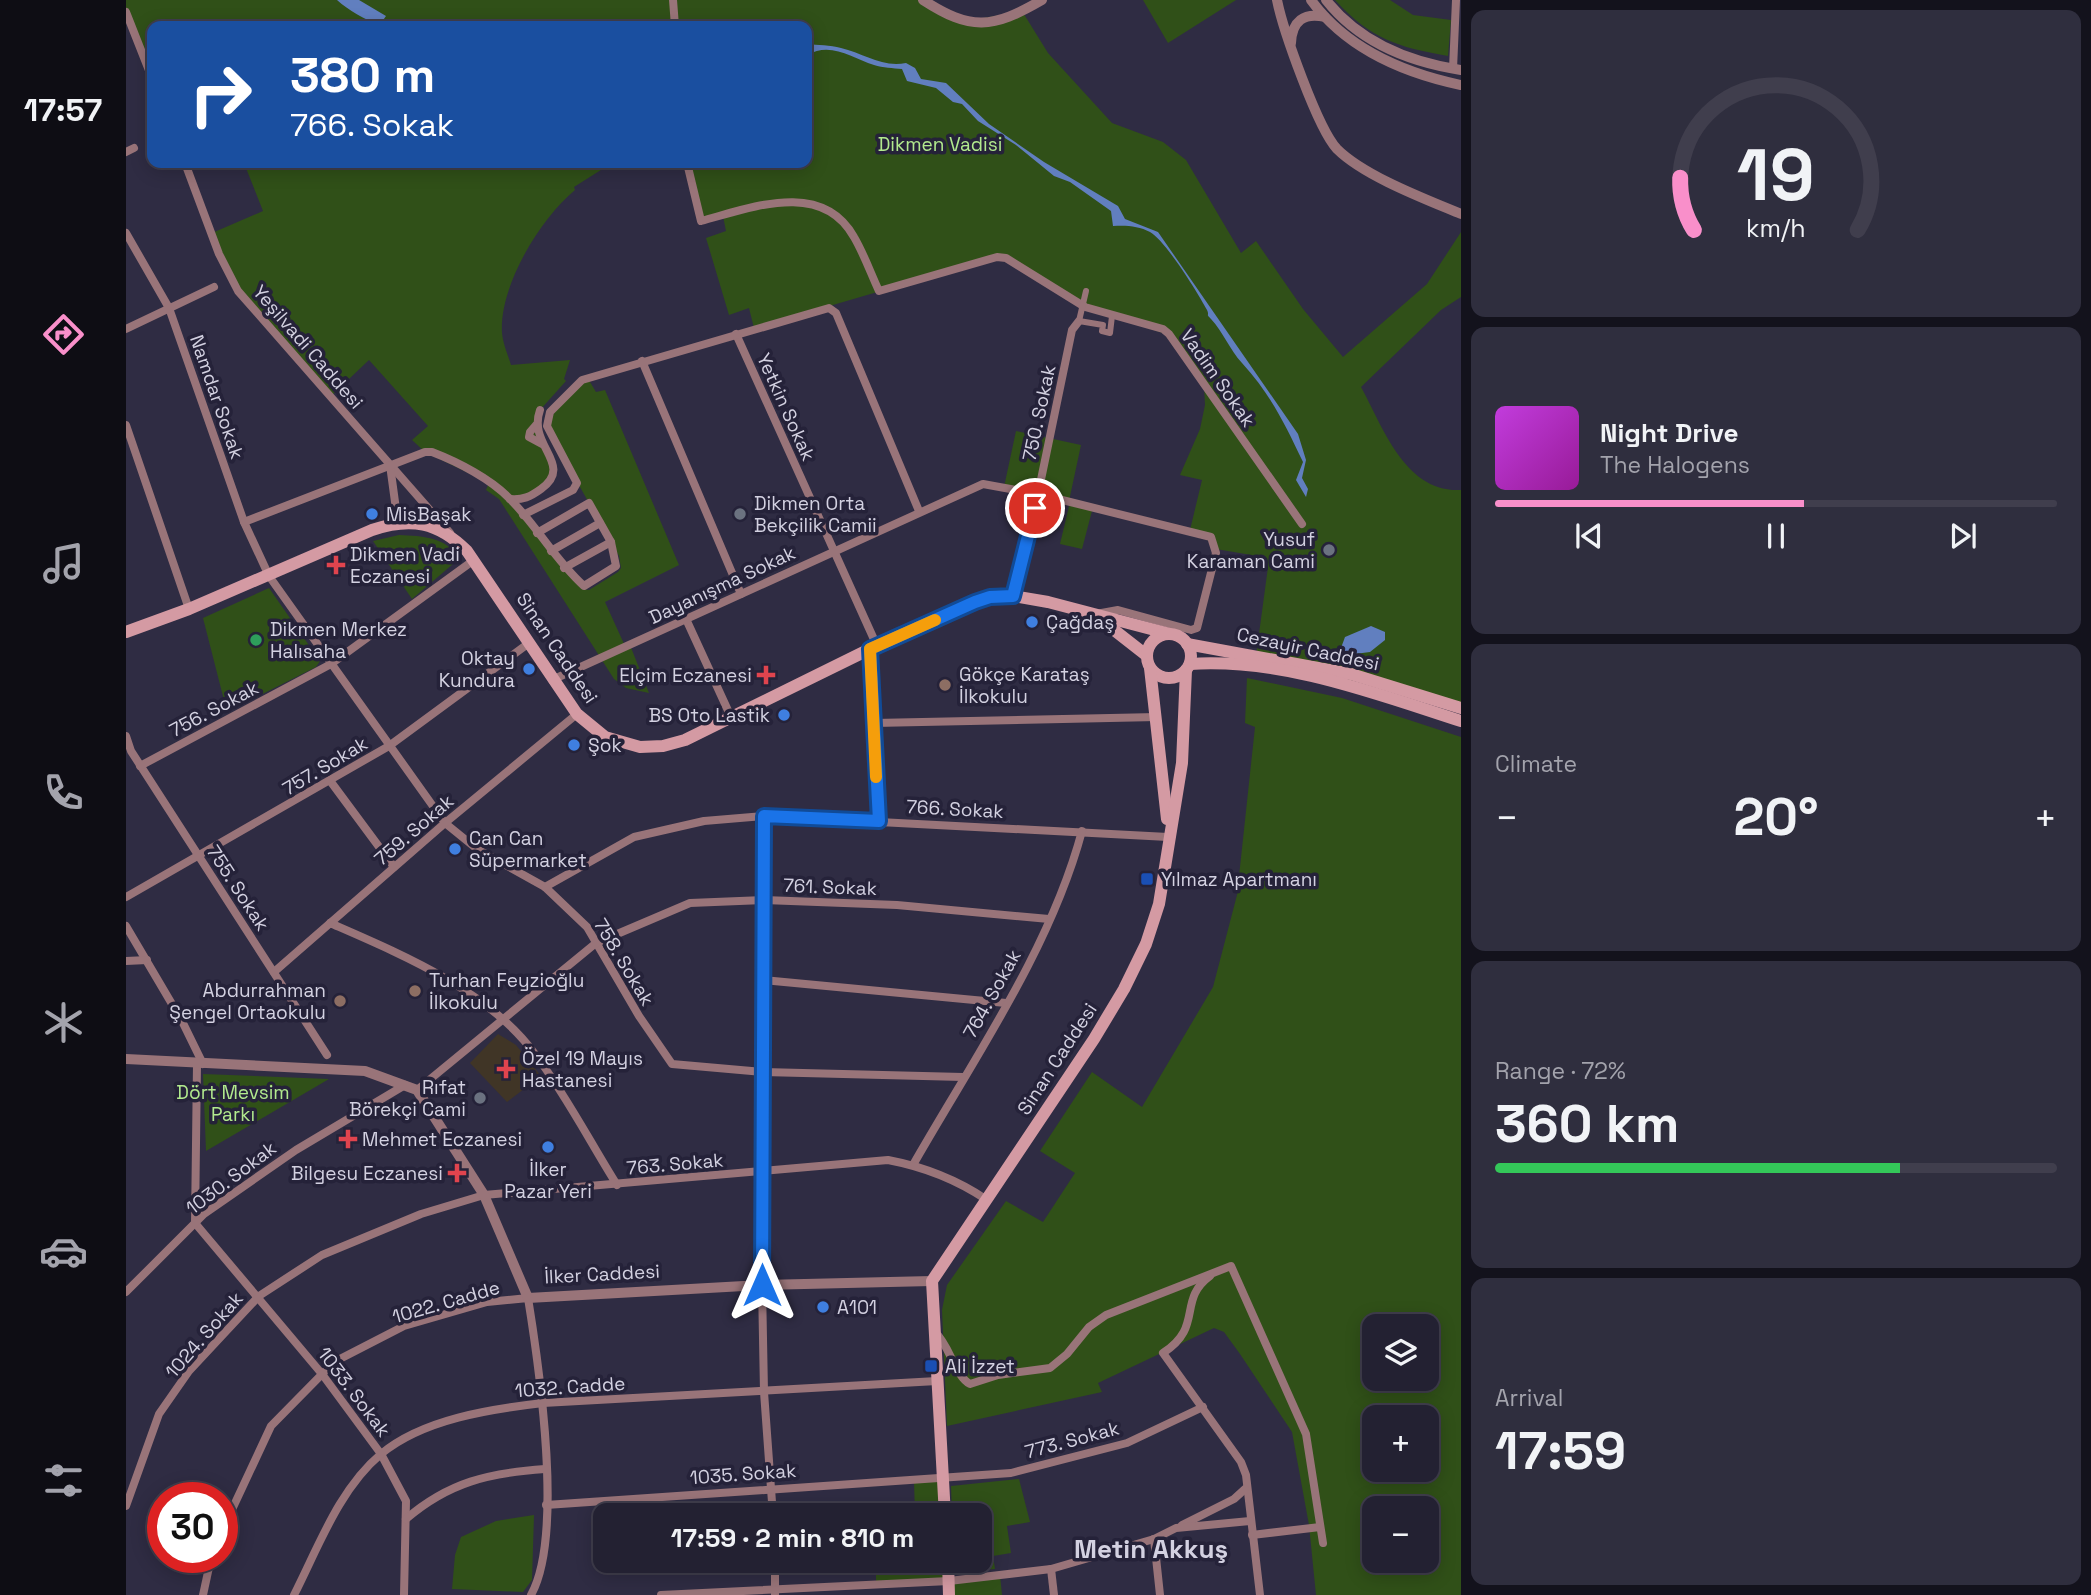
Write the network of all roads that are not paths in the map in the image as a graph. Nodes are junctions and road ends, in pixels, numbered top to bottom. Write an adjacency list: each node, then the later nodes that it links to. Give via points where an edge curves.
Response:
1 (673, 0): 10 (street)
2 (1042, 0): 7 (street, via 994,23 976,25 949,17)
3 (1277, 0): 11 (street)
4 (1311, 0): 9 (street)
5 (1326, 0): 13 (street, via 1348,23 1381,46)
6 (1456, 0): 13 (street)
7 (928, 2)
8 (126, 12): 12 (street)
9 (1325, 17): 11 (street, via 1301,18); 14 (street, via 1376,55)
10 (675, 21)
11 (1290, 45): 17 (street, via 1337,149 1382,177)
12 (147, 65)
13 (1457, 69)
14 (1461, 85)
15 (187, 168): 29 (street, Yeşilvadi Caddesi, via 238,292)
16 (688, 168): 22 (street, Vadim Sokak, via 701,221 780,201 810,203 827,210 853,235 879,291 997,257 1015,263 1086,307)
17 (1461, 214)
18 (126, 233): 21 (street, Namdar Sokak)
19 (214, 287): 21 (street)
20 (1086, 291): 23 (street, bridge)
21 (169, 308): 24 (street); 34 (street, Namdar Sokak)
22 (1112, 316): 23 (street, via 1110,333 1102,331 1103,325); 37 (street, Vadim Sokak, via 1169,334)
23 (1079, 320): 30 (street, 750. Sokak, via 1072,330)
24 (126, 329)
25 (736, 334): 26 (street); 32 (street, via 829,308 836,313); 42 (street, Yetkin Sokak)
26 (642, 361): 33 (street, via 582,380 550,412 550,434 577,483 573,490); 46 (street)
27 (540, 410): 31 (street, via 529,438 542,444 554,466 551,480 528,498)
28 (126, 425): 48 (street)
29 (390, 465): 31 (street, via 432,452); 34 (street); 36 (street); 39 (street, Yeşilvadi Caddesi)
30 (1038, 494): 32 (street, Dayanışma Sokak, via 982,484); 47 (street, 750. Sokak); 49 (street, Dayanışma Sokak, via 1212,537 1216,553 1196,628 1118,610)
31 (510, 499): 33 (street)
32 (919, 511): 42 (street, Dayanışma Sokak)
33 (523, 515): 38 (street)
34 (244, 522): 45 (street, Namdar Sokak)
35 (600, 523): 38 (street, via 589,503); 40 (street); 41 (street)
36 (398, 524): 39 (main road, Sinan Caddesi, via 422,524); 45 (main road, Sinan Caddesi, via 358,536)
37 (1302, 524)
38 (537, 533): 41 (street)
39 (452, 536): 43 (main road, Sinan Caddesi)
40 (611, 542): 44 (street); 44 (street, via 616,566 584,586)
41 (551, 551): 44 (street)
42 (833, 551): 46 (street, Dayanışma Sokak); 55 (street, Yetkin Sokak)
43 (474, 560): 53 (main road, Sinan Caddesi); 58 (street, 756. Sokak)
44 (564, 568)
45 (270, 576): 48 (main road, Sinan Caddesi); 58 (street, 758. Sokak)
46 (741, 594): 50 (street, Dayanışma Sokak)
47 (1013, 596): 49 (main road, Sinan Caddesi); 55 (main road, Sinan Caddesi, via 975,602)
48 (189, 609): 51 (main road, Sinan Caddesi)
49 (1094, 615): 52 (main road, Sinan Caddesi); 56 (main road, Sinan Caddesi)
50 (686, 619): 61 (street, Dayanışma Sokak); 64 (street)
51 (126, 632)
52 (1170, 634): 54 (main road); 56 (main road, via 1151,642)
53 (528, 643): 61 (main road, Sinan Caddesi); 69 (street, 757. Sokak)
54 (1187, 644): 57 (main road, Cezayir Caddesi); 59 (main road)
55 (873, 648): 64 (main road, Sinan Caddesi); 67 (street)
56 (1146, 655): 60 (main road)
57 (1259, 661): 59 (main road, Cezayir Caddesi); 62 (main road, Cezayir Caddesi, via 1351,674); 66 (main road, Cezayir Caddesi)
58 (331, 664): 69 (street, 758. Sokak); 70 (street, 756. Sokak)
59 (1188, 667): 60 (main road, via 1167,678); 76 (main road, Sinan Caddesi, via 1182,762)
60 (1150, 668): 65 (main road, Sinan Caddesi)
61 (552, 680): 63 (main road, Sinan Caddesi)
62 (1461, 708)
63 (577, 714): 64 (main road, Sinan Caddesi, via 613,741 651,748 685,740); 74 (street, 759. Sokak)
64 (731, 717)
65 (1157, 717): 67 (street); 76 (main road, Sinan Caddesi)
66 (1461, 721)
67 (874, 723): 73 (street)
68 (126, 736): 70 (street, 755. Sokak)
69 (389, 746): 71 (street, 757. Sokak); 74 (street, 758. Sokak)
70 (140, 766): 77 (street, 755. Sokak)
71 (331, 782): 77 (street, 757. Sokak); 78 (street)
72 (764, 816): 73 (street, 766. Sokak); 79 (street, 766. Sokak, via 704,821 634,837); 81 (street)
73 (879, 821): 75 (street, 766. Sokak)
74 (445, 823): 78 (street, 759. Sokak); 79 (street, 758. Sokak, via 477,849)
75 (1082, 831): 76 (street, 766. Sokak); 82 (street, 764. Sokak, via 1069,881)
76 (1168, 837): 103 (main road, Sinan Caddesi, via 1158,904 1125,989)
77 (199, 857): 80 (street, 757. Sokak); 88 (street, 755. Sokak)
78 (394, 867): 83 (street, 759. Sokak)
79 (545, 887): 85 (street, 758. Sokak, via 587,927)
80 (126, 898)
81 (764, 900): 82 (street, 761. Sokak, via 897,905); 85 (street, 761. Sokak, via 690,903); 89 (street)
82 (1049, 919): 90 (street, 764. Sokak)
83 (330, 923): 88 (street, 759. Sokak); 91 (street, via 416,960)
84 (126, 926): 86 (street)
85 (596, 943): 91 (street, 761. Sokak); 95 (street, 758. Sokak, via 672,1064)
86 (147, 960): 87 (street); 94 (street)
87 (126, 961)
88 (274, 972): 92 (street, 755. Sokak)
89 (763, 980): 90 (street); 95 (street)
90 (1006, 1003): 96 (street, 764. Sokak)
91 (504, 1019): 98 (street, 761. Sokak); 101 (street, via 535,1053)
92 (327, 1055)
93 (126, 1059): 94 (street)
94 (200, 1064): 97 (street, via 365,1071); 104 (street)
95 (763, 1072): 96 (street, 758. Sokak); 100 (street)
96 (963, 1077): 99 (street, 764. Sokak)
97 (405, 1086): 98 (street); 104 (street, 1030. Sokak, via 296,1150)
98 (417, 1090): 102 (street, İlker Caddesi)
99 (913, 1165): 100 (street, 763. Sokak, via 888,1160); 103 (street, 763. Sokak, via 964,1185)
100 (762, 1172): 101 (street, 763. Sokak); 107 (street)
101 (617, 1185): 102 (street, 763. Sokak)
102 (484, 1195): 109 (street, 1024. Sokak, via 421,1214 322,1255); 110 (street, İlker Caddesi)
103 (987, 1200): 106 (main road, Sinan Caddesi)
104 (195, 1223): 108 (street, 1030. Sokak); 109 (street, 1033. Sokak)
105 (1218, 1271): 111 (street, via 1106,1315 1089,1326 1057,1363 1041,1371 998,1375 970,1384); 116 (street, via 1194,1294 1186,1333 1163,1353); 129 (street, via 1231,1266 1292,1397 1306,1434)
106 (932, 1281): 107 (street, İlker Caddesi); 111 (main road)
107 (762, 1285): 110 (street, İlker Caddesi); 114 (street)
108 (126, 1292)
109 (258, 1295): 112 (street, 1033. Sokak); 126 (street, 1024. Sokak, via 189,1371 159,1414)
110 (528, 1298): 112 (street, 1022. Cadde, via 487,1302 404,1326 334,1362); 115 (street)
111 (934, 1332): 113 (main road)
112 (322, 1374): 117 (street, 1033. Sokak); 122 (street, 1022. Cadde, via 271,1426)
113 (937, 1381): 114 (street, 1032. Cadde); 119 (main road)
114 (764, 1392): 115 (street, 1032. Cadde); 120 (street)
115 (543, 1403): 117 (street, 1032. Cadde, via 506,1407 442,1424); 118 (street)
116 (1203, 1407): 119 (street, 773. Sokak, via 1127,1443 1011,1473); 121 (street, via 1241,1462)
117 (380, 1454): 127 (street, 1033. Sokak, via 406,1501); 141 (street, 1032. Cadde, via 341,1501)
118 (545, 1469): 125 (street); 127 (street, via 500,1472 462,1484 431,1497)
119 (943, 1480): 120 (street, 1035. Sokak); 124 (main road)
120 (772, 1487): 123 (street); 125 (street, 1035. Sokak)
121 (1245, 1489): 128 (street); 130 (street)
122 (238, 1497)
123 (773, 1503)
124 (944, 1503)
125 (546, 1505): 143 (street, via 540,1580)
126 (126, 1506)
127 (406, 1519): 142 (street, 1033. Sokak)
128 (1250, 1521): 130 (street); 131 (street)
129 (1320, 1527): 131 (street); 133 (street)
130 (1176, 1528): 132 (street)
131 (1252, 1535): 148 (street)
132 (1154, 1539): 134 (street); 147 (street)
133 (1323, 1544)
134 (1051, 1569): 138 (street); 146 (street)
135 (208, 1573): 140 (street)
136 (775, 1573): 139 (street)
137 (949, 1573): 138 (main road)
138 (949, 1581): 139 (street); 145 (main road)
139 (775, 1593): 144 (street)
140 (204, 1595)
141 (294, 1595)
142 (404, 1595)
143 (531, 1595)
144 (661, 1595)
145 (949, 1595)
146 (1054, 1595)
147 (1160, 1595)
148 (1260, 1595)

